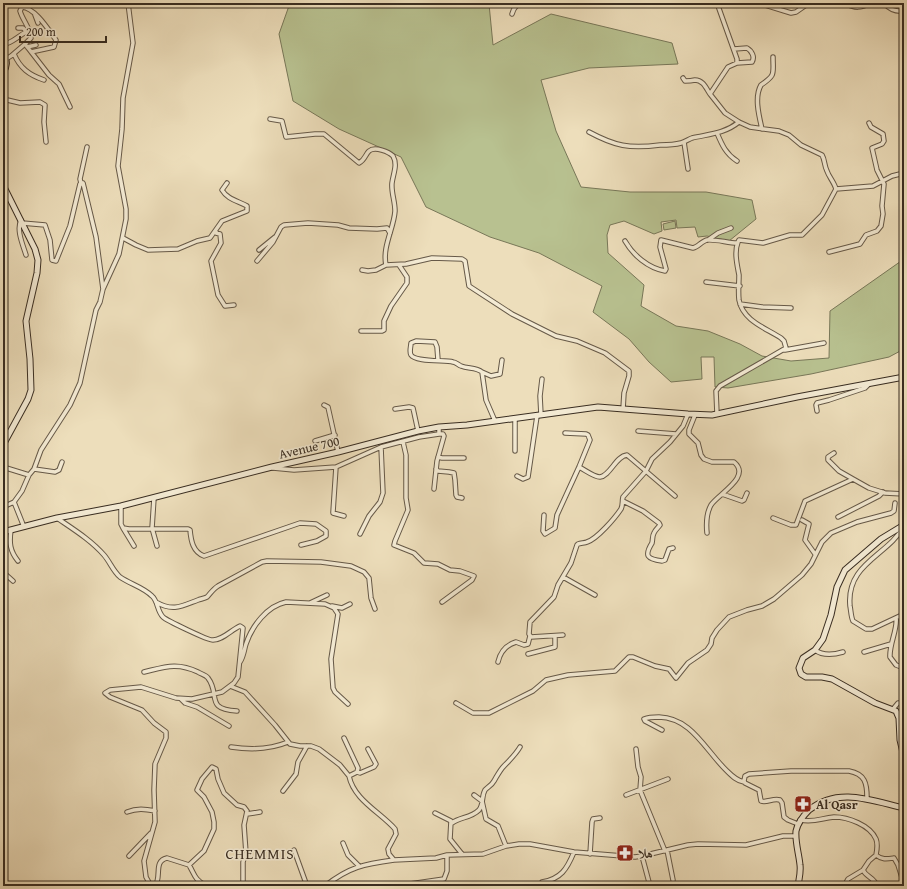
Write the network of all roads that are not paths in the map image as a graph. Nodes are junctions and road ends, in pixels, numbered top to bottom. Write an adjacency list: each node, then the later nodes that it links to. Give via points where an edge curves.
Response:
1 (524, 3): 12 (street, via 514,7)
2 (717, 3): 20 (street)
3 (758, 3): 4 (street, via 791,13)
4 (809, 3)
5 (844, 3): 6 (street, via 860,8)
6 (872, 3)
7 (884, 3): 11 (street)
8 (128, 4): 54 (street, via 133,43 125,84 118,156 126,214)
9 (904, 11): 11 (street)
10 (34, 12): 14 (street); 16 (street, via 25,7 20,9); 21 (street, via 56,40 54,46)
11 (899, 12): 13 (street)
12 (512, 14)
13 (904, 14)
14 (38, 23)
15 (18, 28): 16 (street)
16 (28, 30): 17 (street, via 13,41); 18 (street, via 31,38)
17 (3, 41)
18 (26, 45): 19 (street); 21 (street); 22 (street)
19 (36, 45)
20 (734, 49): 25 (street); 25 (street, via 747,48 752,52 752,62)
21 (31, 52): 31 (street, via 49,75 60,84)
22 (14, 54): 23 (street); 28 (street, via 23,69)
23 (4, 57): 26 (main road, via 6,64)
24 (773, 57): 35 (street, via 772,75 760,85 758,94)
25 (737, 63): 29 (street, via 728,66)
26 (3, 73)
27 (683, 78): 29 (street, via 687,82 701,81)
28 (44, 80)
29 (710, 94): 33 (street, via 725,113)
30 (3, 99): 38 (street, via 20,103 40,102 45,105)
31 (70, 107)
32 (270, 119): 52 (street, via 282,121 286,137 325,134 359,163 371,150 381,150 392,156 396,163 392,189 395,210)
33 (738, 122): 35 (street); 37 (street)
34 (869, 123): 44 (street, via 884,136 884,143 872,148 876,170)
35 (762, 129): 48 (street, via 789,135 822,155)
36 (589, 132): 39 (street, via 608,142 630,147)
37 (717, 133): 39 (street); 41 (street, via 727,153)
38 (46, 142)
39 (684, 142): 42 (street)
40 (87, 147): 45 (street)
41 (737, 161)
42 (688, 170)
43 (904, 173): 44 (street)
44 (882, 181): 48 (street, via 873,186); 59 (street, via 884,214 880,228 866,235 860,244)
45 (81, 183): 49 (street, via 70,226 56,261 52,260 45,225); 67 (street, via 85,185 93,221)
46 (227, 183): 51 (street, via 222,190 224,193 248,208 244,214 222,221)
47 (3, 185): 49 (main road)
48 (836, 189): 57 (street, via 822,215 802,235 790,235 764,243 739,240)
49 (22, 222): 60 (street, via 19,222); 99 (main road, via 38,260 26,321 31,384 28,399)
50 (731, 228): 55 (street)
51 (216, 231): 54 (street, via 210,238 178,249 148,250); 69 (street, via 221,237 221,243 211,261 216,291 225,306)
52 (390, 233): 53 (street, via 387,228 349,228 308,223 284,225); 62 (street)
53 (274, 237): 58 (street); 61 (street)
54 (123, 238): 67 (street, via 119,254)
55 (708, 240): 56 (street, via 696,248 661,240 660,247 666,268 664,272 636,256); 57 (street)
56 (625, 241)
57 (737, 243): 66 (street)
58 (259, 250)
59 (829, 252)
60 (26, 255)
61 (258, 261)
62 (386, 265): 63 (street); 64 (street, via 376,270)
63 (399, 265): 71 (street, via 407,277 407,283 391,306 384,322 384,330); 82 (street, via 432,258 466,261 469,286 480,294 512,314 556,336 577,341 605,353 629,371)
64 (362, 270)
65 (706, 282): 66 (street)
66 (740, 286): 68 (street)
67 (103, 289): 111 (street, via 95,313 80,383 70,405 41,450)
68 (740, 304): 70 (street); 73 (street, via 756,324 781,338 786,345)
69 (234, 305)
70 (791, 308)
71 (361, 331)
72 (824, 343): 73 (street)
73 (785, 350): 85 (street, via 720,386 716,391)
74 (438, 360): 74 (street, via 413,357 410,353 412,343 435,342); 76 (street, via 454,362)
75 (502, 360): 76 (street, via 500,374 491,376)
76 (482, 372): 89 (street, via 486,400)
77 (904, 377): 79 (main road, Avenue 700)
78 (542, 379): 87 (street)
79 (869, 383): 83 (street, via 865,388 817,403); 85 (main road, Avenue 700)
80 (324, 405): 96 (street, via 328,407)
81 (395, 409): 91 (street, via 413,408)
82 (623, 409): 84 (main road, Avenue 700); 87 (main road, Avenue 700, via 581,409)
83 (817, 411)
84 (688, 414): 86 (main road, Avenue 700); 95 (street)
85 (717, 414): 86 (main road, Avenue 700)
86 (695, 415): 120 (street, via 688,433 698,443 702,457 712,462 734,462 740,470 738,478)
87 (539, 416): 88 (main road, Avenue 700); 115 (street, via 528,477 523,479)
88 (515, 419): 89 (main road, Avenue 700); 101 (street)
89 (495, 421): 90 (main road, Avenue 700)
90 (439, 427): 91 (main road, Avenue 700); 94 (street)
91 (418, 431): 102 (main road, Avenue 700)
92 (638, 431): 95 (street)
93 (565, 433): 110 (street, via 586,434 590,437)
94 (439, 434): 98 (street); 104 (street, via 444,436)
95 (676, 434): 113 (street, via 652,459)
96 (335, 435): 97 (street); 102 (street)
97 (315, 441)
98 (403, 442): 100 (street); 156 (street, via 406,455 408,510 394,545 414,553 424,563 438,564 474,576)
99 (3, 444)
100 (381, 447): 109 (street); 143 (street, via 383,493)
101 (515, 451)
102 (338, 452): 108 (main road, Avenue 700)
103 (834, 453): 116 (street, via 828,460 839,471)
104 (438, 457): 105 (street); 112 (street)
105 (464, 458)
106 (62, 462): 111 (street, via 57,471)
107 (3, 467): 114 (street)
108 (270, 467): 109 (street, via 294,470); 123 (main road, Avenue 700)
109 (336, 467): 131 (street, via 332,512)
110 (579, 468): 113 (street, via 601,476 626,455); 130 (street, via 556,515 554,528 545,534)
111 (34, 469): 114 (street)
112 (436, 469): 117 (street); 124 (street, via 454,473 456,495)
113 (646, 471): 122 (street); 125 (street, via 624,495)
114 (29, 475): 126 (street)
115 (517, 476)
116 (853, 479): 118 (street); 134 (street, via 805,501 794,526)
117 (434, 489)
118 (883, 492): 121 (street); 132 (street)
119 (747, 493): 120 (street, via 742,501)
120 (722, 494): 142 (street, via 712,503 708,512)
121 (904, 494)
122 (675, 496)
123 (154, 498): 128 (main road, Avenue 700); 139 (street)
124 (462, 498)
125 (622, 501): 147 (street, via 643,511 660,525 653,534 647,550 649,557 665,560 669,549); 151 (street, via 620,510 603,530 587,543 577,545)
126 (14, 502): 129 (street); 137 (street)
127 (895, 504): 148 (street, via 891,513 857,522 831,533)
128 (121, 506): 133 (main road, Avenue 700); 138 (street)
129 (3, 507)
130 (544, 515)
131 (344, 516)
132 (838, 517)
133 (57, 518): 137 (main road, Avenue 700); 155 (street, via 97,548 108,559 116,574 150,594)
134 (773, 518)
135 (802, 520): 148 (street, via 809,524 805,540)
136 (904, 526): 162 (street, via 862,569 854,581 850,594 852,618 866,629 872,630); 167 (main road, via 881,539 845,570 835,594 826,632)
137 (24, 527): 140 (main road, Avenue 700)
138 (123, 528): 139 (street); 145 (street)
139 (152, 528): 144 (street, via 189,530 194,547 204,556 300,523 316,524 326,531 326,536 321,540); 146 (street)
140 (11, 530): 141 (main road, Avenue 700); 149 (street, via 9,542)
141 (3, 532)
142 (707, 533)
143 (360, 534)
144 (301, 545)
145 (134, 546)
146 (157, 546)
147 (673, 548)
148 (815, 554): 178 (street, via 802,575 774,598 760,608 747,610 726,621 717,630 707,650 688,663 676,678 669,669 629,657 615,671 546,680 533,691 489,713 473,713)
149 (18, 562)
150 (3, 572): 152 (street)
151 (563, 577): 154 (street); 164 (street, via 552,600 530,622)
152 (13, 581)
153 (327, 595): 157 (street)
154 (595, 595)
155 (156, 602): 160 (street, via 169,607 187,605 207,597 211,590 262,562 321,562 351,566 364,572 368,578); 171 (street, via 160,613 166,619 210,640 218,639 242,626)
156 (442, 602)
157 (309, 603): 159 (street); 171 (street, via 280,603 268,611 253,630)
158 (350, 604): 159 (street, via 342,608)
159 (329, 605): 180 (street, via 338,614 331,659 333,688)
160 (375, 609)
161 (904, 614): 162 (street)
162 (896, 618): 166 (street)
163 (563, 635): 165 (street)
164 (530, 636): 165 (street); 172 (street, via 528,644 512,643 500,655)
165 (555, 636): 170 (street, via 555,647)
166 (891, 644): 169 (street); 173 (street, via 891,660)
167 (815, 650): 168 (street, via 825,654); 181 (main road, via 803,658 799,668 803,676 832,679 875,703)
168 (842, 652)
169 (864, 652)
170 (528, 654)
171 (240, 662): 175 (street, via 238,677)
172 (498, 662)
173 (904, 668)
174 (144, 672): 176 (street, via 184,666 207,677)
175 (230, 686): 176 (street); 186 (street, via 245,692)
176 (214, 694): 177 (street); 182 (street, via 215,703 222,709)
177 (181, 699): 183 (street); 204 (street, via 141,687 110,690 105,693 142,710 166,732 155,764)
178 (456, 703)
179 (904, 703): 181 (street, via 898,703)
180 (348, 704)
181 (893, 709): 192 (main road, via 898,713)
182 (237, 711)
183 (229, 726)
184 (662, 730): 196 (street, via 644,719 669,718 686,725 722,766)
185 (344, 738): 193 (street, via 358,765)
186 (288, 742): 187 (street); 188 (street, via 277,747 260,749)
187 (307, 746): 194 (street, via 319,749 340,765); 198 (street, via 298,762 293,780)
188 (231, 747)
189 (520, 747): 202 (street, via 486,790)
190 (368, 749): 193 (street, via 376,764 360,773)
191 (636, 749): 197 (street, via 641,777)
192 (904, 756)
193 (357, 772): 194 (street)
194 (349, 776): 225 (street, via 357,793 395,829 396,834 388,849)
195 (668, 779): 197 (street)
196 (744, 782): 201 (street, via 745,776 749,774 849,771 856,772 865,781); 210 (street, via 759,790 760,800 763,802 780,800 784,817)
197 (640, 790): 200 (street); 217 (street)
198 (283, 791)
199 (474, 795): 202 (street, via 482,800)
200 (626, 795)
201 (867, 798): 203 (main road); 210 (main road, via 846,797 827,800 812,808)
202 (483, 804): 211 (street, via 473,815); 215 (street, via 486,819 498,826)
203 (904, 808)
204 (155, 811): 205 (street, via 134,809); 212 (street)
205 (127, 812)
206 (260, 812): 207 (street)
207 (247, 814): 226 (street, via 246,808 237,805 224,793 216,769 210,768 197,790 212,812 214,829 204,851); 237 (street, via 244,825 246,853 242,862)
208 (435, 814): 211 (street)
209 (600, 818): 220 (street, via 593,819 592,822)
210 (799, 822): 213 (main road); 222 (street, via 838,818 857,822 876,839)
211 (452, 823): 219 (street, via 450,839)
212 (152, 832): 223 (street); 234 (street, via 143,865)
213 (796, 836): 217 (street, via 783,836 746,845 698,844); 244 (main road, via 800,869)
214 (343, 843): 227 (street, via 348,855)
215 (506, 846): 218 (street, via 530,844); 219 (street, via 483,854)
216 (294, 850): 238 (street)
217 (666, 851): 224 (street); 231 (street)
218 (574, 852): 220 (street); 242 (street, via 565,870)
219 (462, 854): 221 (street)
220 (590, 854): 224 (street)
221 (447, 855): 225 (street); 232 (street, via 444,879)
222 (876, 855): 228 (street, via 883,859 894,858); 230 (street)
223 (129, 856)
224 (642, 856): 243 (street)
225 (394, 860): 227 (street)
226 (189, 865): 235 (street, via 164,859 159,864 159,877); 236 (street, via 198,882)
227 (359, 866): 239 (street)
228 (899, 869): 229 (street); 233 (street)
229 (904, 869)
230 (863, 870): 245 (street, via 848,879); 246 (street)
231 (673, 880)
232 (423, 881): 240 (street); 241 (street)
233 (904, 884)
234 (151, 886)
235 (155, 886)
236 (206, 886)
237 (243, 886)
238 (307, 886)
239 (325, 886)
240 (396, 886)
241 (423, 886)
242 (539, 886)
243 (650, 886)
244 (798, 886)
245 (844, 886)
246 (877, 886)

